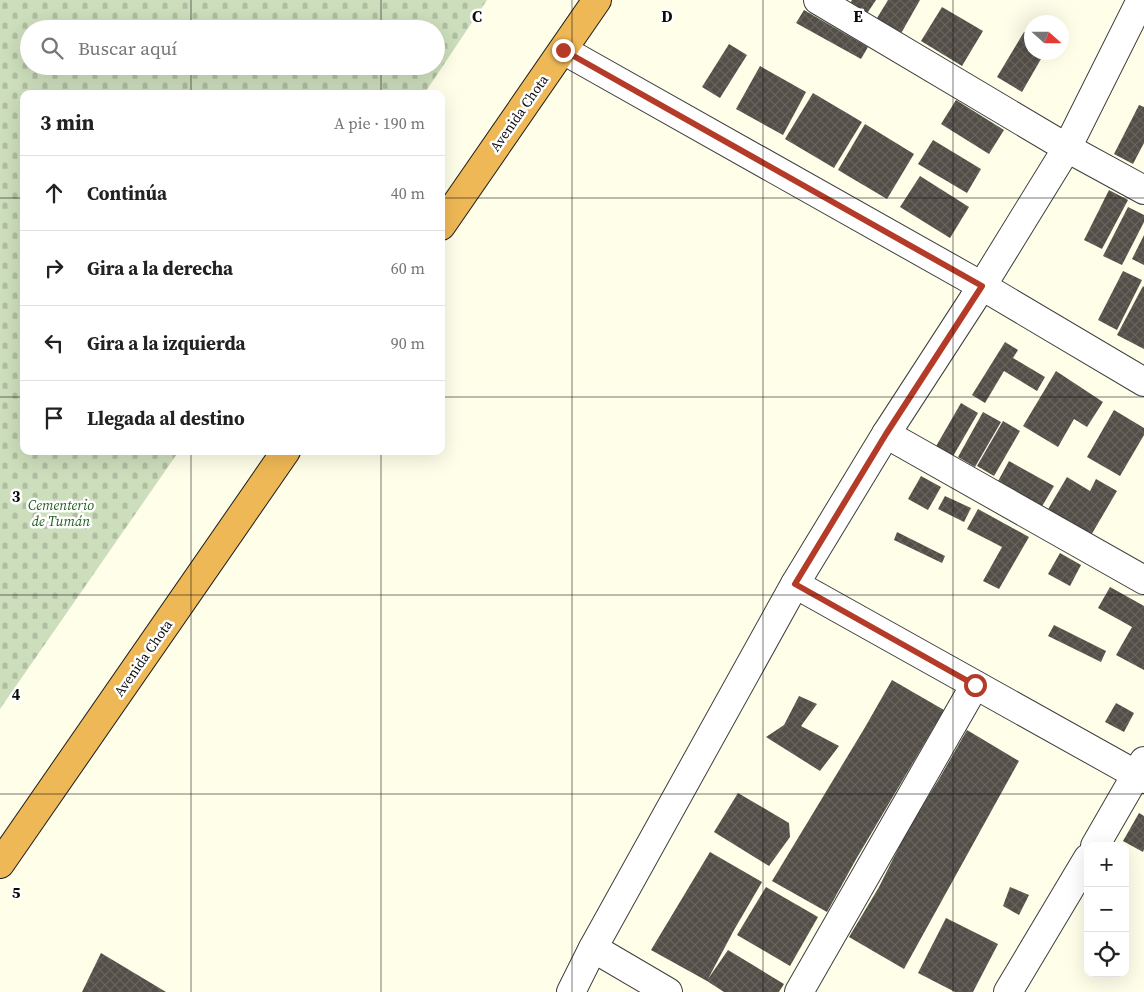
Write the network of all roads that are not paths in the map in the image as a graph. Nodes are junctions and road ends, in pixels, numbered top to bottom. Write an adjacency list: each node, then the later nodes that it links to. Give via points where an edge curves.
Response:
1 (597, 0): 4 (highway, Avenida Chota)
2 (818, 0): 5 (street)
3 (1142, 0): 5 (street)
4 (563, 50): 7 (highway, Avenida Chota); 8 (street)
5 (1067, 148): 6 (street); 8 (street)
6 (1144, 190)
7 (445, 220)
8 (982, 286): 9 (street); 10 (street)
9 (1144, 382)
10 (886, 434): 12 (street); 13 (street)
11 (283, 455): 17 (highway, Avenida Chota)
12 (1144, 580)
13 (795, 584): 14 (street); 19 (street)
14 (975, 685): 15 (street); 22 (street)
15 (1142, 772): 16 (street)
16 (1098, 842)
17 (0, 864)
18 (1084, 865): 23 (street)
19 (593, 948): 20 (street); 21 (street)
20 (571, 992)
21 (668, 992)
22 (799, 992)
23 (1008, 992)

